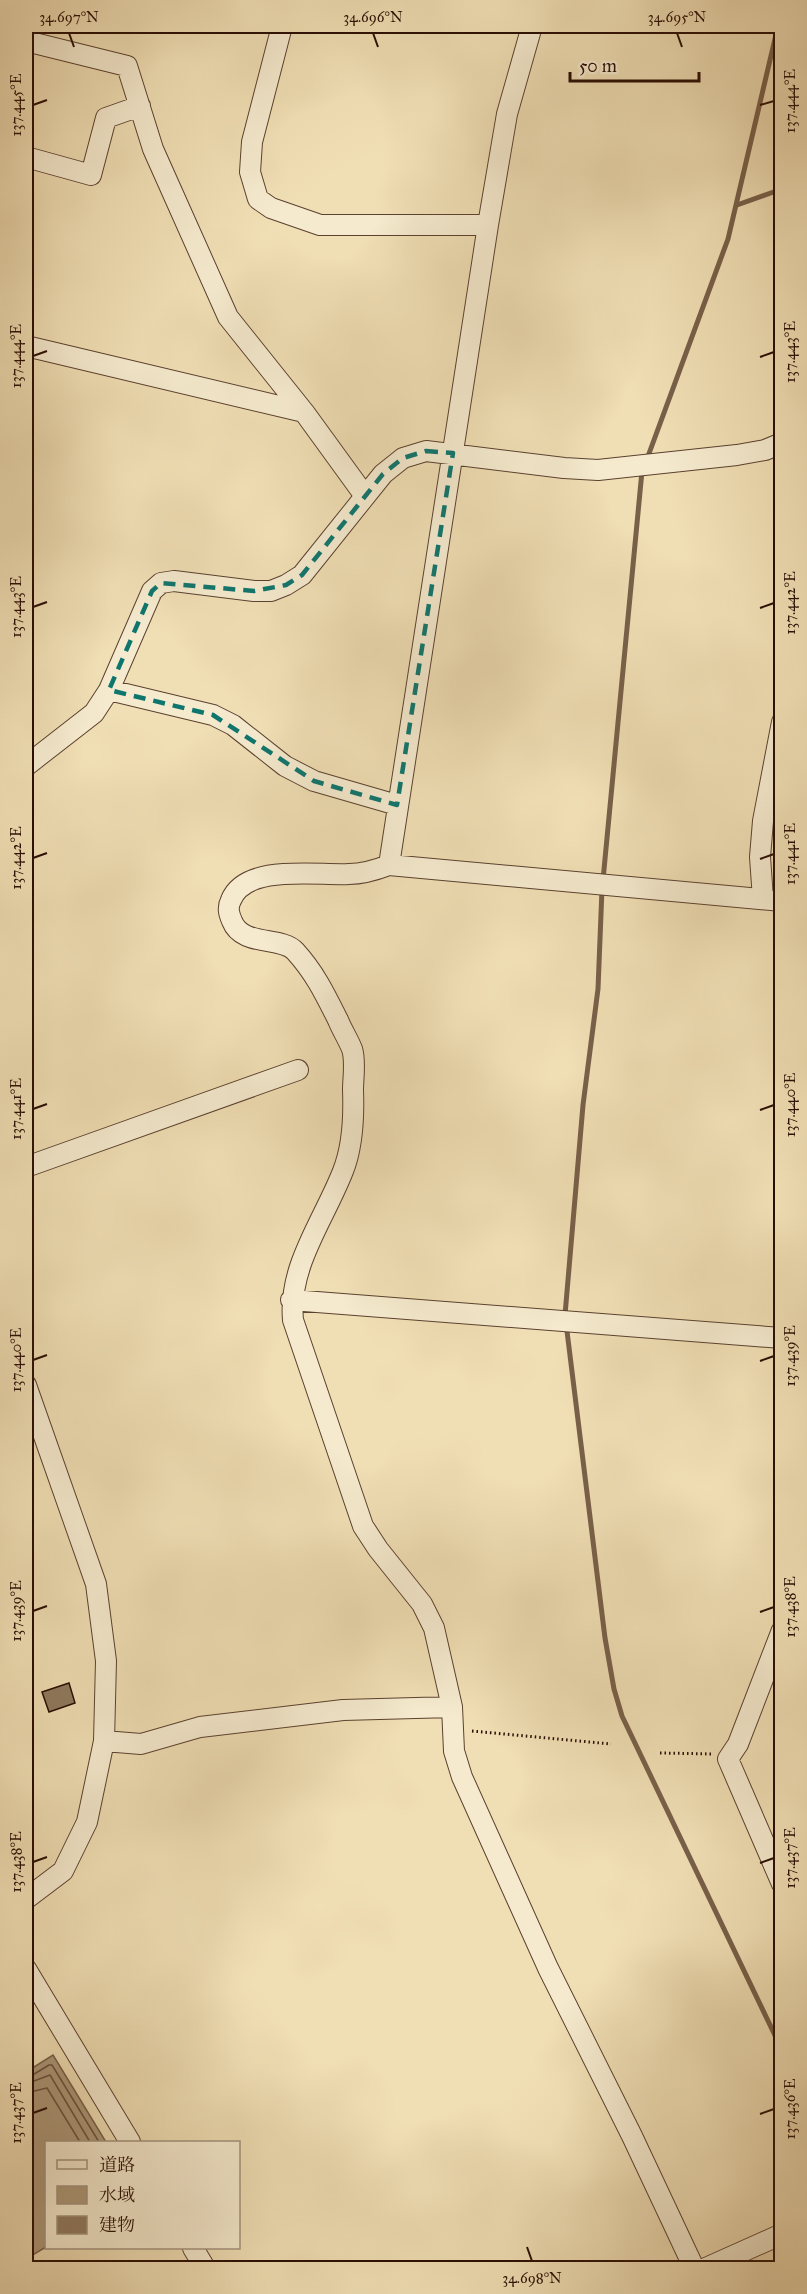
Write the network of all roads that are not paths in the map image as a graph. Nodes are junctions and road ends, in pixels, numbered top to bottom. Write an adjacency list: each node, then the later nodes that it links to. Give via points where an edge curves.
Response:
1 (282, 26): 6 (street, via 252,142 250,172 258,199 271,208 320,225)
2 (532, 26): 6 (street, via 507,114)
3 (26, 43): 4 (street, via 127,66)
4 (140, 106): 5 (street, via 106,118 91,175); 8 (street, via 153,149 228,317)
5 (26, 157)
6 (488, 225): 10 (street)
7 (26, 346): 8 (street)
8 (304, 412): 11 (street)
9 (782, 443): 10 (street, via 737,455 598,470)
10 (453, 453): 11 (street, via 426,451 403,458); 15 (street)
11 (365, 496): 12 (street, via 302,574 286,585 271,591 254,591 174,581 161,583 152,591)
12 (109, 690): 14 (street, via 94,712); 15 (street, via 213,715 233,725 285,766 314,781)
13 (782, 722): 17 (street, via 760,857)
14 (26, 766)
15 (397, 805): 16 (street)
16 (389, 865): 17 (street); 20 (street, via 373,872 271,875 238,889 228,912 234,927 246,936 293,948 318,979 353,1051 354,1118 344,1169 296,1276)
17 (772, 900)
18 (298, 1070): 19 (street)
19 (26, 1167)
20 (291, 1300): 21 (street); 24 (street, via 293,1320 363,1526 422,1604 434,1628)
21 (782, 1338)
22 (26, 1385): 25 (street, via 96,1584 106,1661)
23 (782, 1630): 26 (street, via 729,1759)
24 (452, 1707): 25 (street, via 322,1712 200,1727 141,1744); 33 (street, via 454,1751 462,1777 548,1968)
25 (104, 1741): 27 (street, via 87,1822 63,1871)
26 (782, 1884)
27 (26, 1899)
28 (26, 1969): 29 (street)
29 (128, 2141)
30 (782, 2234): 34 (street)
31 (194, 2249): 32 (street)
32 (205, 2268)
33 (694, 2268)
34 (706, 2268)

